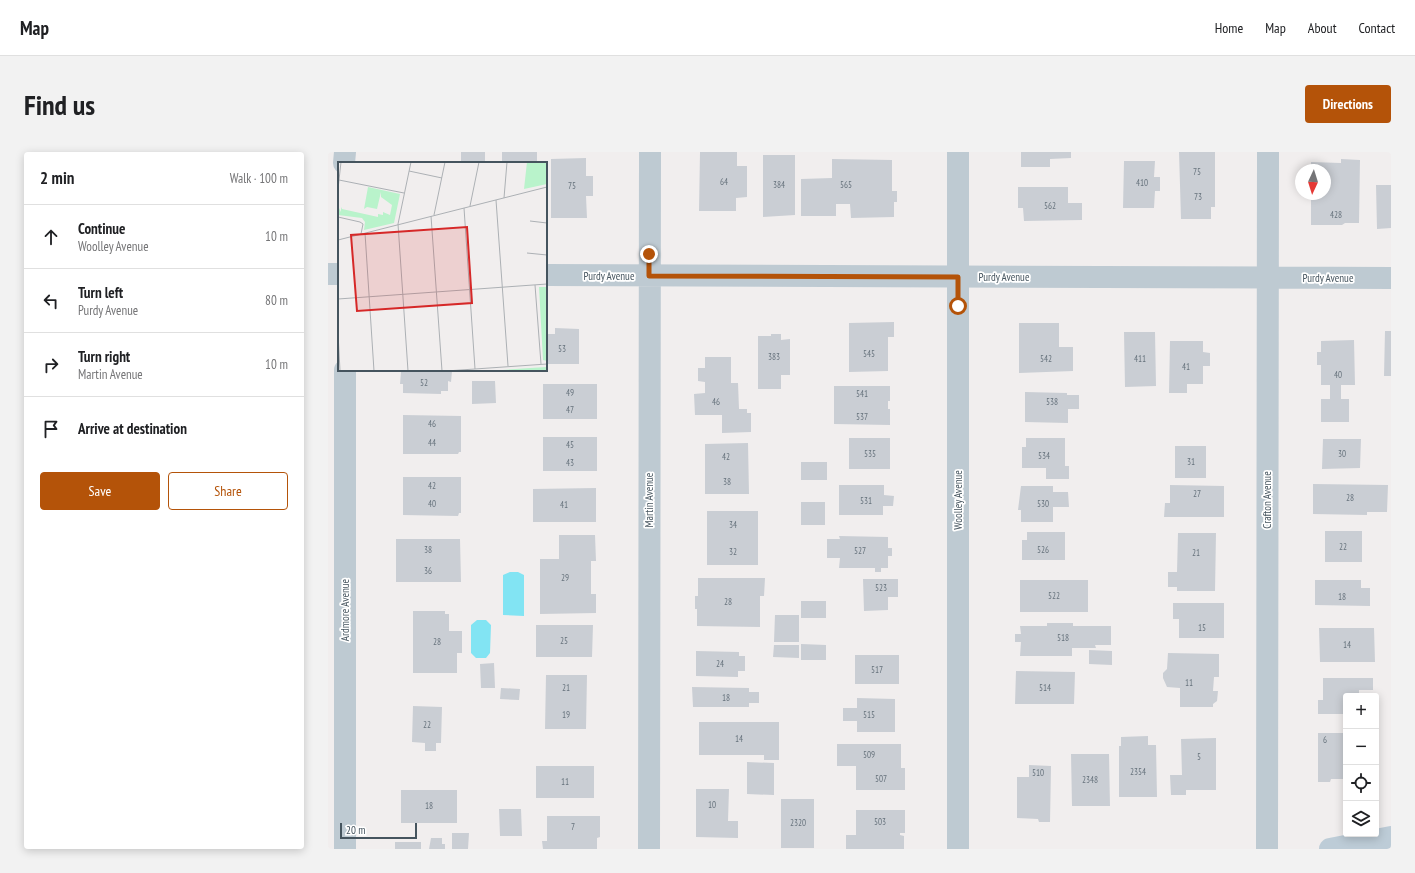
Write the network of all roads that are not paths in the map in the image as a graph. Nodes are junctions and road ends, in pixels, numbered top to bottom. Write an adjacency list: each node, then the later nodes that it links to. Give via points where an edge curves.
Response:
1 (650, 152): 5 (street, Martin Avenue)
2 (958, 152): 6 (street, Woolley Avenue)
3 (1268, 152): 7 (street, Crafton Avenue)
4 (547, 275): 5 (street, Purdy Avenue)
5 (649, 276): 6 (street, Purdy Avenue); 12 (street, Martin Avenue)
6 (958, 277): 7 (street, Purdy Avenue); 13 (street, Woolley Avenue)
7 (1268, 278): 8 (street, Purdy Avenue); 14 (street, Crafton Avenue)
8 (1391, 278)
9 (344, 371): 11 (street, Ardmore Avenue)
10 (1391, 837): 15 (main road)
11 (345, 849)
12 (649, 849)
13 (958, 849)
14 (1267, 849)
15 (1330, 849)

